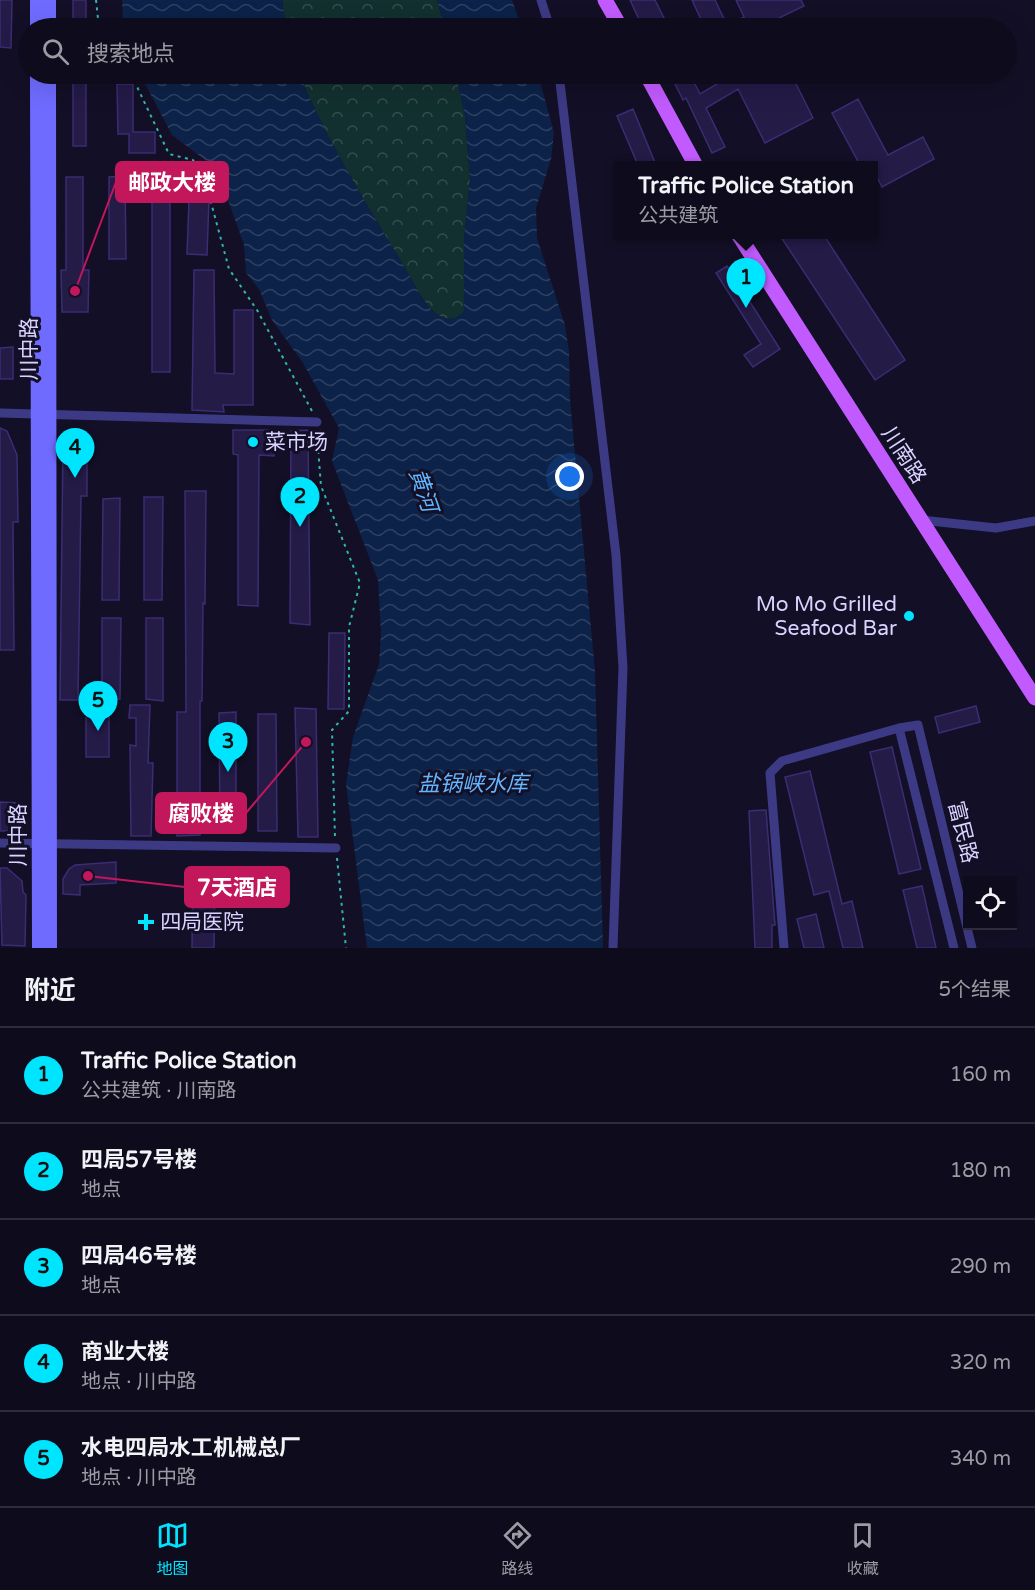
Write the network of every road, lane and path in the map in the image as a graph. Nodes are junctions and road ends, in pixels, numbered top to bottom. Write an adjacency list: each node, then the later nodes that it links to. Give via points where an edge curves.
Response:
1 (37, 0): 6 (street)
2 (49, 0): 7 (street)
3 (96, 0): 8 (path)
4 (541, 0): 9 (street)
5 (605, 0): 10 (main road)
6 (37, 18)
7 (49, 18)
8 (98, 18)
9 (547, 18)
10 (615, 18)
11 (37, 84): 19 (street, 川中路)
12 (49, 84): 19 (street, 川中路)
13 (136, 84): 20 (path, via 169,154 193,160 209,195 229,269 257,310)
14 (560, 84): 31 (street, via 617,566 623,668)
15 (651, 84): 16 (main road)
16 (694, 161)
17 (741, 239): 21 (main road, 川南路)
18 (0, 413): 19 (street)
19 (44, 413): 20 (street); 26 (street, 川中路)
20 (317, 422): 27 (path, via 322,431 316,435 321,486 360,583 349,627 349,711 332,730)
21 (921, 520): 22 (street, via 996,528); 23 (main road, 川南路)
22 (1035, 521)
23 (1035, 698)
24 (898, 728): 32 (street, via 782,761 770,773); 33 (street, 富民路); 34 (street, 富民路, via 918,725)
25 (0, 843): 26 (street)
26 (44, 843): 27 (street); 28 (street, 川中路); 29 (street, 川中路)
27 (336, 848): 30 (path)
28 (39, 948)
29 (50, 948)
30 (346, 948)
31 (613, 948)
32 (784, 948)
33 (954, 948)
34 (972, 948)

